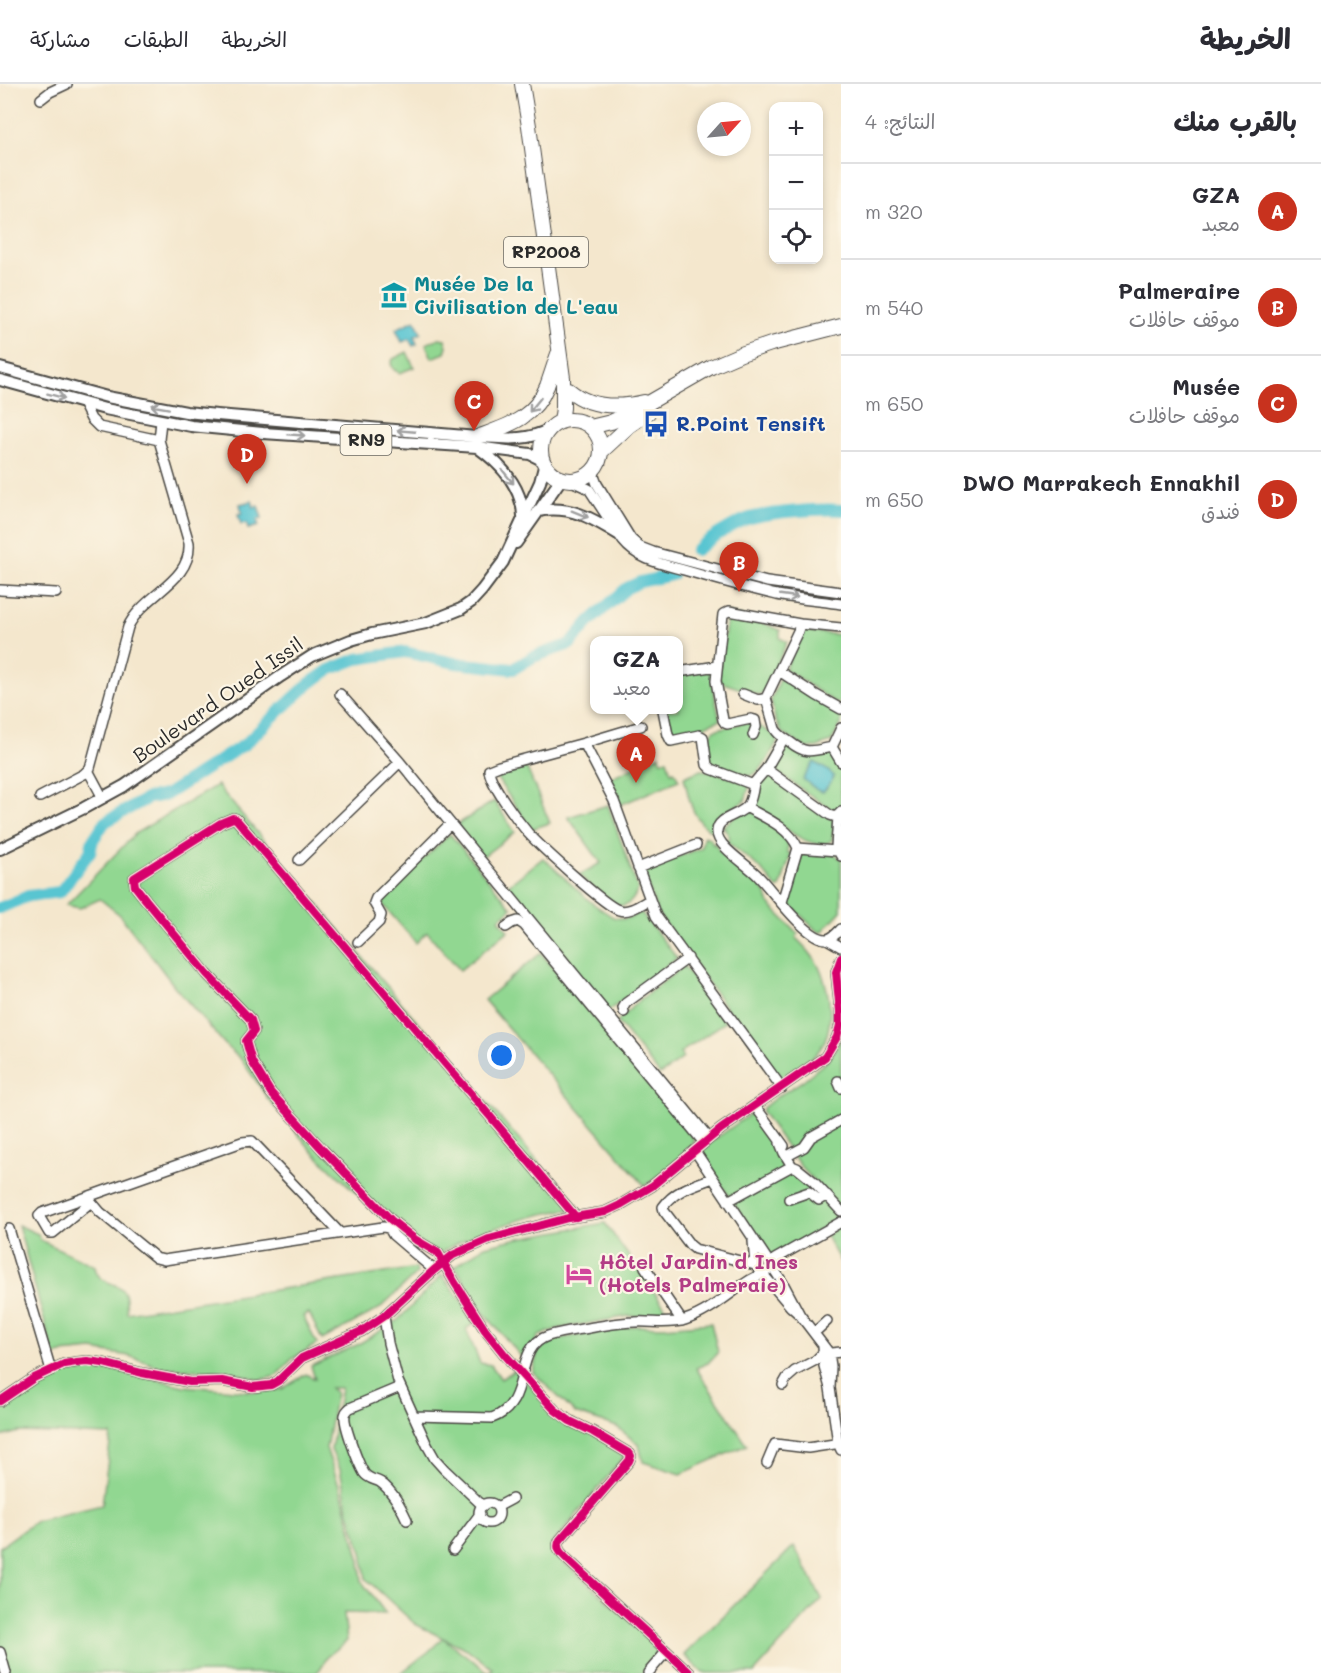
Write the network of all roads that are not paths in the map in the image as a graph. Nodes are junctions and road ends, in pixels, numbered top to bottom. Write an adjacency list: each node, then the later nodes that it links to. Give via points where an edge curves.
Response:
1 (67, 84): 3 (street)
2 (522, 84): 6 (highway, RP2008)
3 (41, 99)
4 (841, 326): 10 (highway, RN9, via 741,354)
5 (841, 334): 18 (highway, via 758,355 728,367 638,419)
6 (559, 352): 9 (highway, RP2008); 17 (highway, one-way to 17, via 537,405 517,421)
7 (0, 368): 17 (main road, RN9, one-way to 7, via 186,411 107,397)
8 (0, 380): 11 (main road, RN9, one-way to 11)
9 (566, 384): 10 (highway, via 583,400 603,405); 13 (highway, RP2008); 14 (highway, RP2008)
10 (655, 399): 14 (highway, RN9, via 620,419)
11 (83, 403): 12 (main road, RN9); 16 (street, via 99,427)
12 (160, 421): 16 (street); 17 (main road, RN9, one-way to 17, via 263,433)
13 (561, 422): 14 (highway, RN9); 15 (highway, RN9)
14 (584, 424): 18 (highway, via 598,438)
15 (548, 430): 17 (main road, RN9, via 518,439); 19 (highway, via 542,445)
16 (159, 440): 50 (street, via 189,543 189,556 181,573 140,608 128,627)
17 (477, 442): 19 (main road, RN9, via 530,453); 23 (main road, one-way to 23, via 514,483)
18 (601, 452): 20 (highway)
19 (544, 462): 21 (highway, RN9, via 550,471); 23 (main road, Boulevard Oued Issil, via 540,482)
20 (596, 465): 21 (highway, via 580,478); 26 (street, via 597,484 628,534)
21 (564, 478): 22 (main road, Boulevard Oued Issil); 24 (street, via 588,489)
22 (538, 511): 24 (main road, one-way to 24, via 572,511); 25 (main road, Boulevard Oued Issil)
23 (523, 518): 25 (main road, Boulevard Oued Issil)
24 (618, 534): 26 (street, via 628,547)
25 (509, 550): 53 (main road, Boulevard Oued Issil, via 494,576 460,609 426,623 351,640 312,656)
26 (651, 556): 28 (street, via 767,582); 30 (street, one-way to 30, via 691,572 767,592)
27 (0, 590): 29 (street)
28 (841, 592)
29 (56, 593)
30 (841, 604)
31 (800, 624): 32 (street); 33 (street, via 725,612); 35 (street)
32 (841, 628)
33 (717, 666): 34 (street); 43 (street, via 716,688 724,723 755,720)
34 (683, 671)
35 (779, 671): 38 (street); 39 (street)
36 (340, 694): 47 (street)
37 (743, 694): 38 (street, via 758,700)
38 (766, 698): 44 (street, via 777,734)
39 (841, 709)
40 (664, 714): 51 (street, via 671,741 701,736 709,768)
41 (641, 726): 45 (street)
42 (841, 728): 46 (street)
43 (753, 735)
44 (784, 738): 46 (street, via 806,752); 49 (street)
45 (584, 743): 62 (street, via 614,801); 63 (street, via 493,768 489,770 493,782 530,835 604,901 627,911)
46 (832, 747): 48 (street)
47 (400, 762): 56 (street); 61 (street)
48 (841, 762)
49 (766, 769): 51 (street); 55 (street, via 830,815)
50 (88, 770): 52 (street); 53 (street)
51 (754, 783): 54 (street)
52 (40, 797)
53 (103, 798): 59 (main road, Boulevard Oued Issil)
54 (746, 807): 58 (street, via 789,832); 64 (street, via 722,821 717,831 719,838)
55 (839, 814): 60 (street)
56 (450, 824): 68 (street, via 376,898 379,922); 77 (street)
57 (696, 845): 62 (street)
58 (798, 848): 60 (street); 64 (street)
59 (0, 849)
60 (839, 853)
61 (299, 860)
62 (638, 868): 63 (street)
63 (649, 900): 70 (street, via 656,916)
64 (782, 902): 67 (street, via 803,927)
65 (506, 927): 77 (street, via 518,921 524,925)
66 (841, 929): 67 (street)
67 (827, 939): 69 (street)
68 (358, 942)
69 (841, 946)
70 (688, 958): 72 (street, via 626,1003); 74 (street)
71 (841, 958): 73 (street, via 836,972)
72 (624, 1012)
73 (839, 1037): 74 (street, via 825,1057)
74 (782, 1089): 75 (street)
75 (755, 1106): 77 (street); 78 (street)
76 (841, 1120): 80 (street)
77 (706, 1140): 79 (street)
78 (780, 1143): 80 (street); 81 (street)
79 (695, 1151): 82 (street); 88 (street, via 637,1195 604,1212)
80 (791, 1154): 81 (street)
81 (794, 1167): 83 (street); 86 (street)
82 (713, 1178): 86 (street); 96 (street, via 681,1191 665,1204 664,1211 695,1249)
83 (826, 1195): 85 (street, via 818,1199 809,1192); 87 (street)
84 (89, 1199): 84 (street, via 56,1232 46,1231 40,1214); 91 (street, via 156,1258 164,1260); 91 (street, via 252,1141)
85 (789, 1199)
86 (728, 1201): 92 (street)
87 (841, 1211)
88 (576, 1217): 93 (street, via 489,1239 453,1254); 93 (street, via 236,819 221,823 136,875 135,886 146,900 254,1024 247,1047 271,1093 391,1220 438,1253)
89 (841, 1222): 94 (street)
90 (9, 1229): 105 (street)
91 (340, 1233): 97 (street, via 389,1228)
92 (753, 1240): 94 (street); 96 (street)
93 (444, 1262): 97 (street); 106 (street, via 485,1330)
94 (771, 1265): 96 (street); 98 (street)
95 (645, 1267): 100 (street)
96 (759, 1269): 98 (street); 100 (street, via 751,1279)
97 (434, 1270): 99 (street)
98 (800, 1315): 102 (street)
99 (384, 1316): 105 (street, via 362,1331 302,1358 278,1381 264,1387 222,1381 190,1382 87,1361); 108 (street)
100 (682, 1321): 106 (street, via 625,1322 547,1336 532,1348)
101 (827, 1322): 102 (street)
102 (814, 1333): 104 (street)
103 (841, 1352): 104 (street)
104 (827, 1357): 107 (street, via 802,1366); 111 (street)
105 (51, 1370): 109 (street)
106 (522, 1374): 110 (street, via 514,1401 501,1415); 120 (street, via 562,1416 631,1456 557,1546)
107 (783, 1385)
108 (400, 1387): 110 (street); 117 (street, via 350,1408 345,1420 365,1474 389,1491)
109 (0, 1401)
110 (415, 1416): 116 (street, via 435,1459)
111 (838, 1427): 112 (street)
112 (840, 1445): 113 (street, via 808,1448 775,1444)
113 (767, 1463)
114 (512, 1499): 115 (street)
115 (497, 1507): 116 (street, via 490,1503); 116 (street, via 499,1515 493,1522 484,1521)
116 (481, 1510): 118 (street)
117 (407, 1520)
118 (453, 1550)
119 (0, 1652): 121 (street)
120 (666, 1652): 122 (street); 123 (street)
121 (6, 1673)
122 (648, 1673)
123 (690, 1673)

